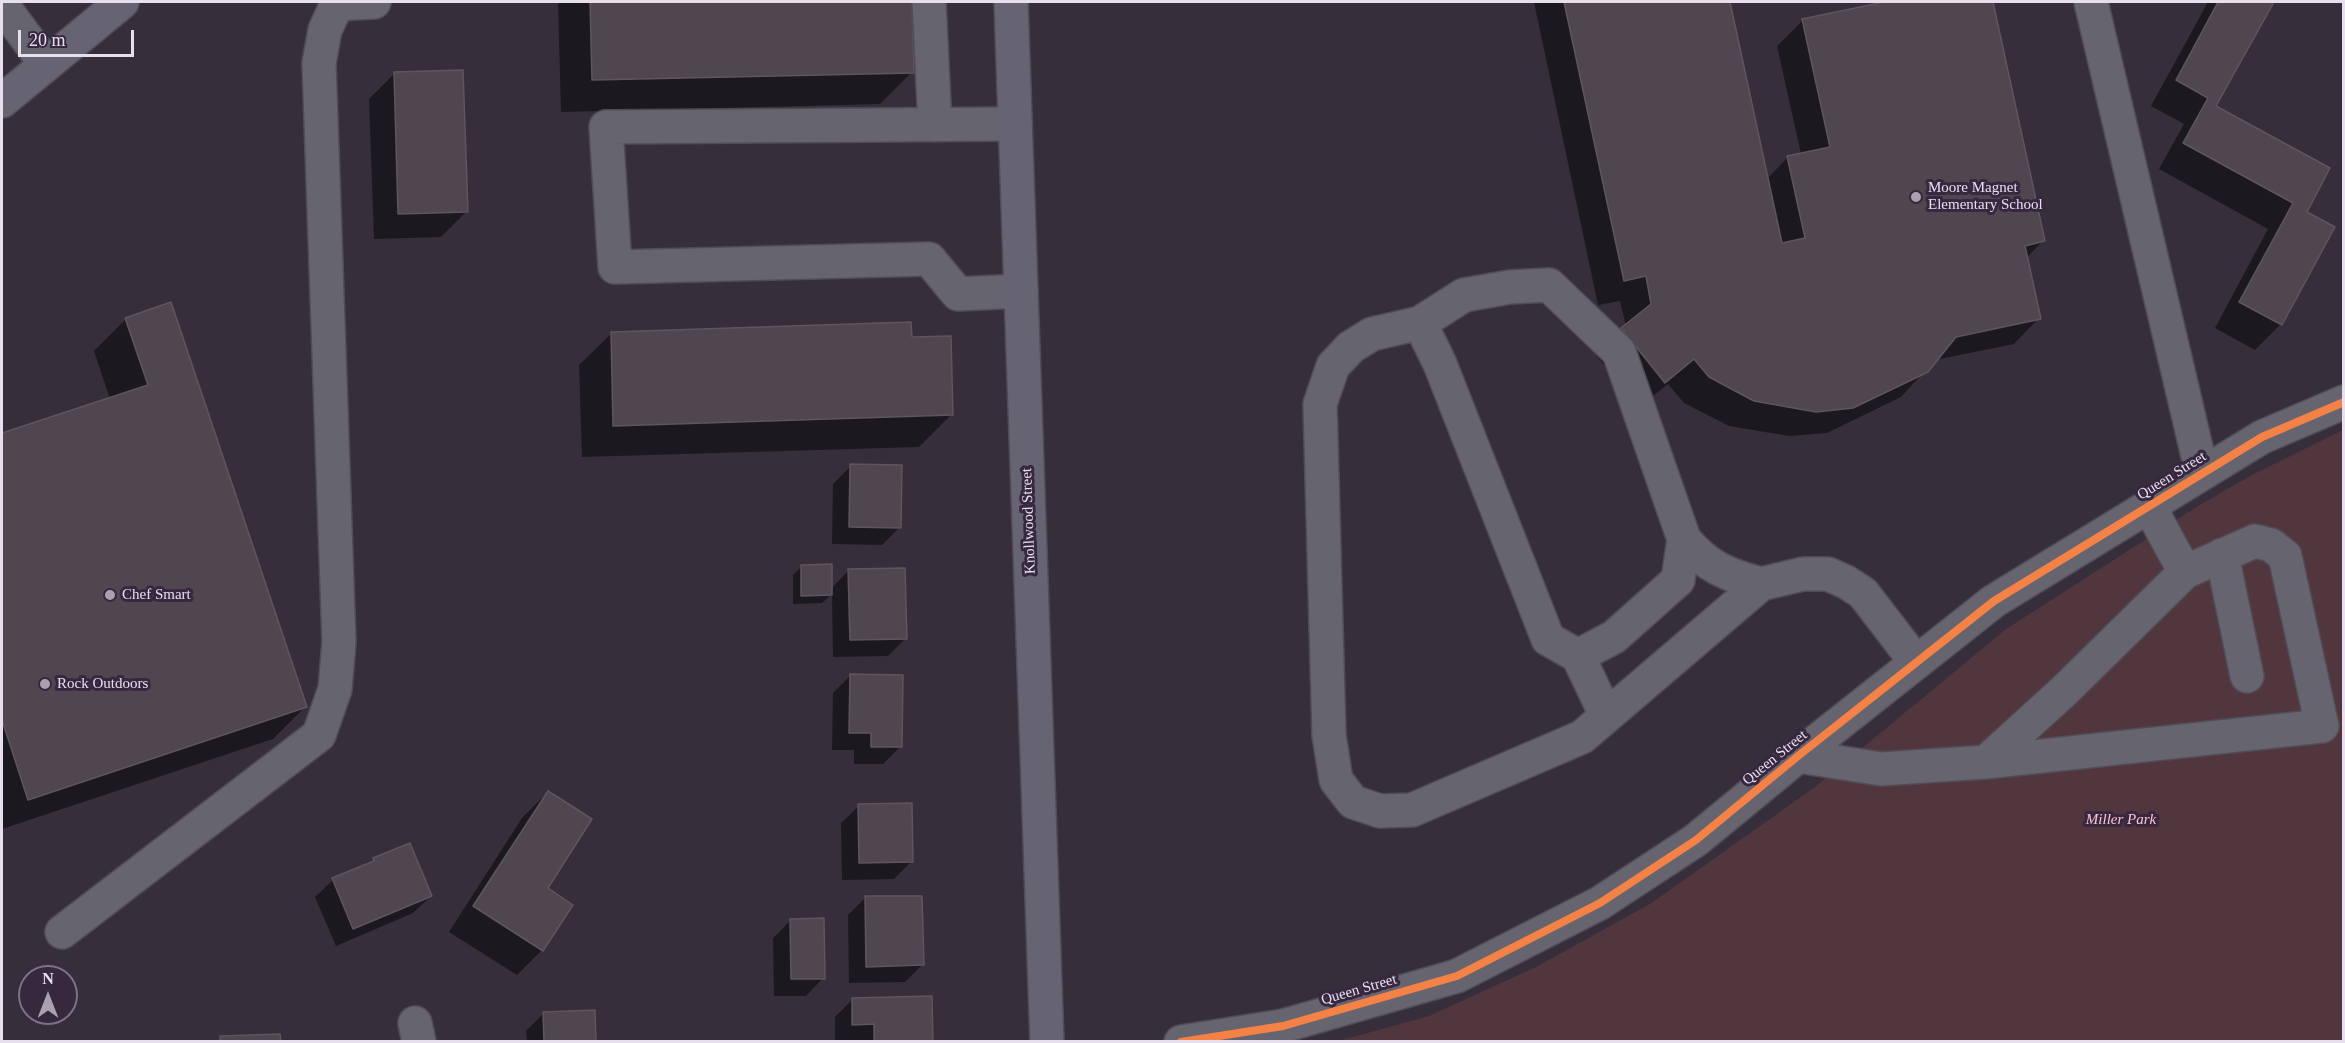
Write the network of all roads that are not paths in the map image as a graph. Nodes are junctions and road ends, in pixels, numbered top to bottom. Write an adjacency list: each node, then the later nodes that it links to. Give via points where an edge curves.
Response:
1 (122, 2): 8 (main road)
2 (374, 2): 6 (street)
3 (929, 2): 11 (street)
4 (1011, 2): 10 (main road, Knollwood Street)
5 (2091, 2): 15 (street)
6 (336, 3): 27 (street, via 325,30 319,63 339,642 335,689 319,735)
7 (2, 5): 8 (street)
8 (46, 64): 9 (main road)
9 (2, 101)
10 (1015, 123): 11 (street); 12 (main road, Knollwood Street)
11 (935, 125): 12 (street, via 606,127 615,267 929,259 958,294)
12 (1021, 291): 28 (main road, Knollwood Street)
13 (1420, 323): 17 (street, via 1464,295 1549,285 1619,352); 21 (street, via 1440,364 1548,639); 24 (street, via 1372,334 1351,347 1333,366 1320,404 1329,735 1336,780 1353,802 1380,811 1412,810 1582,737)
14 (2343, 402): 15 (street, Queen Street, via 2262,437)
15 (2202, 474): 16 (street, Queen Street)
16 (2149, 506): 19 (street); 22 (street, Queen Street, via 1994,601)
17 (1684, 539): 20 (street, via 1696,554 1727,575); 21 (street, via 1678,580 1614,637)
18 (2222, 555): 19 (street); 23 (street); 26 (street, via 2254,540 2271,545 2285,556 2322,726)
19 (2185, 572): 26 (street)
20 (1761, 584): 22 (street, via 1803,574 1828,574 1846,582 1863,593); 24 (street)
21 (1578, 656): 24 (street)
22 (1916, 662): 25 (street, Queen Street)
23 (2247, 676)
24 (1606, 715)
25 (1798, 756): 26 (street, via 1881,769); 29 (street, Queen Street, via 1696,840 1610,897 1457,976 1283,1026)
26 (1986, 762)
27 (62, 932)
28 (1047, 1041)
29 (1181, 1041)

